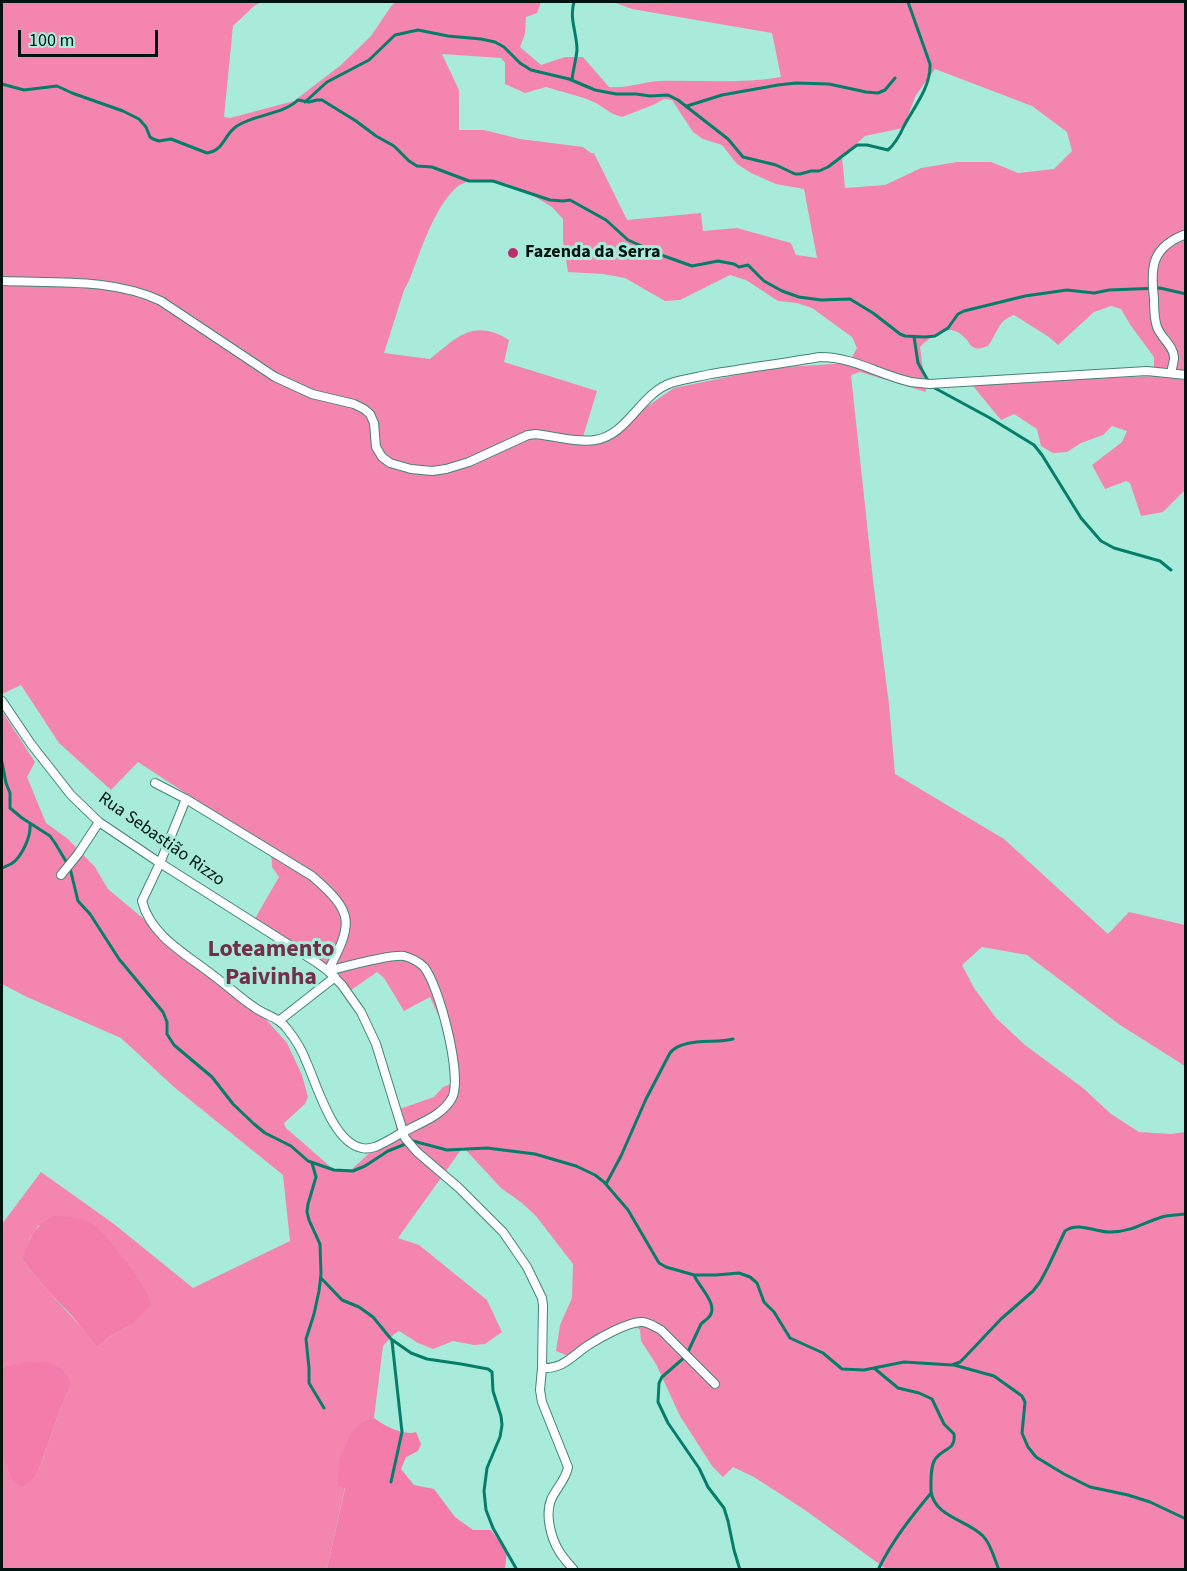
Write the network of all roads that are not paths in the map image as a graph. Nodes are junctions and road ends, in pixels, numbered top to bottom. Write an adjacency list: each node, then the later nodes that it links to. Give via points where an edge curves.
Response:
1 (1185, 234): 3 (street, via 1159,253 1152,267 1156,325 1175,357)
2 (2, 281): 3 (street, via 102,286 148,295 275,376 312,394 364,409 374,423 376,447 382,457 411,470 432,471 469,462 528,435 597,440 617,430 653,393 669,383 820,357 835,357 929,384 1147,370)
3 (1171, 373): 4 (street)
4 (1185, 375)
5 (2, 701): 8 (street, Rua Sebastião Rizzo, via 71,795)
6 (155, 783): 7 (street)
7 (186, 799): 9 (street); 11 (street, via 312,876 336,899 343,910 346,929)
8 (99, 822): 9 (street, Rua Sebastião Rizzo); 10 (street)
9 (160, 863): 11 (street, Rua Sebastião Rizzo); 12 (street, via 142,902 153,924 173,946 257,1010)
10 (61, 874)
11 (331, 974): 12 (street); 13 (street, via 361,1012 376,1044); 13 (street, via 402,956 422,965 430,976 449,1036 455,1092 445,1107)
12 (280, 1020): 13 (street, via 306,1060 336,1127 351,1144 368,1149)
13 (402, 1132): 14 (street, via 417,1152 503,1232 527,1267 542,1298)
14 (542, 1368): 15 (street, via 559,1366 623,1327 643,1322 660,1330); 16 (street, via 542,1402 568,1467 548,1510 551,1532 558,1551)
15 (715, 1384)
16 (574, 1569)

